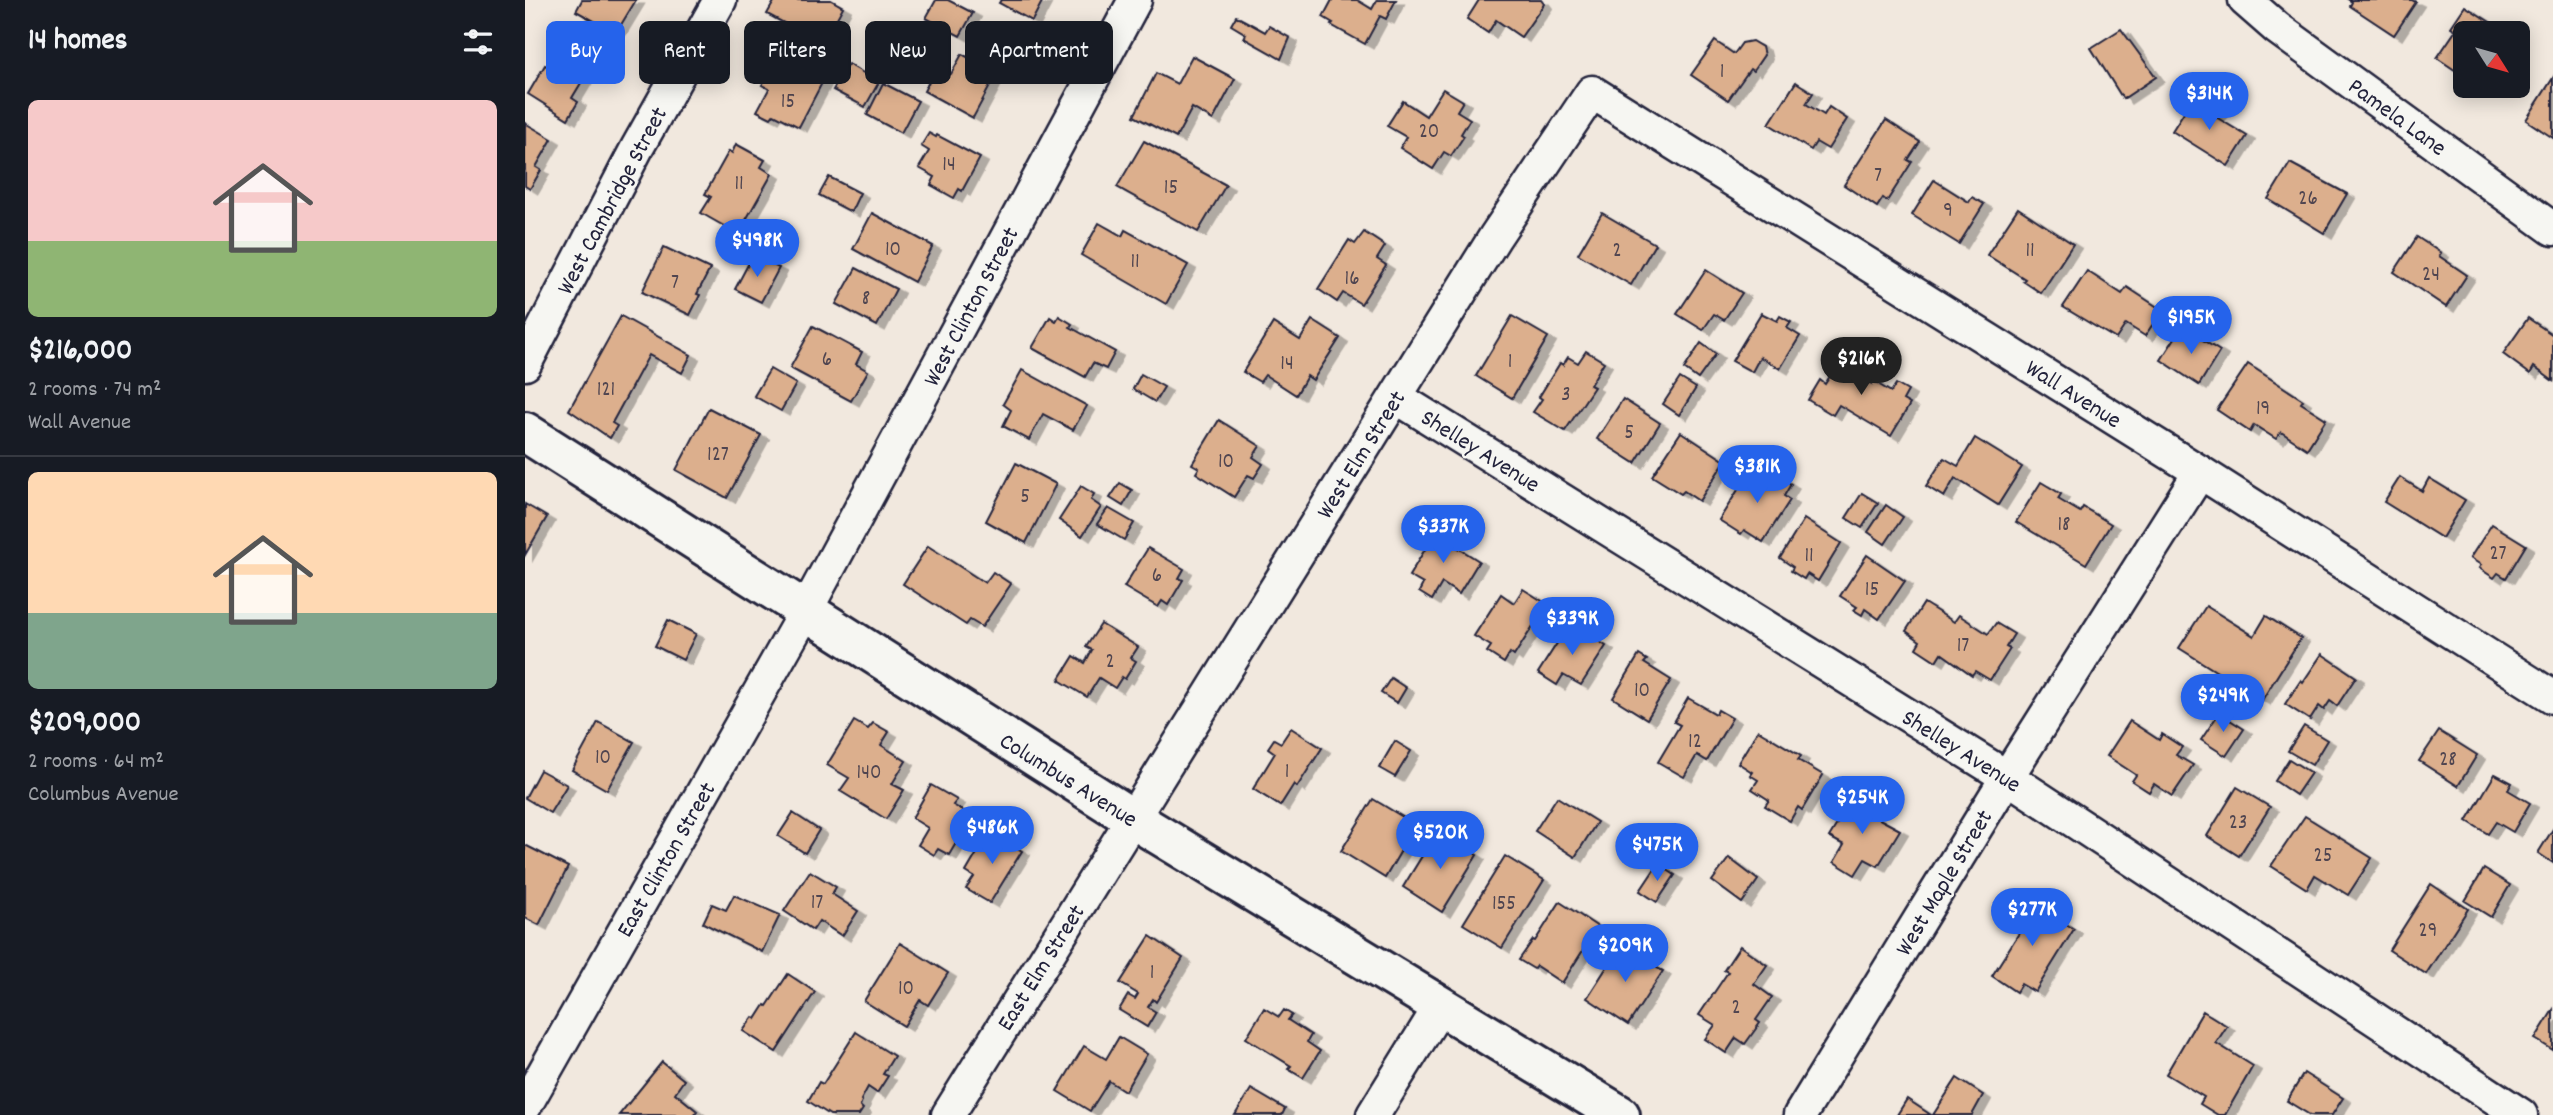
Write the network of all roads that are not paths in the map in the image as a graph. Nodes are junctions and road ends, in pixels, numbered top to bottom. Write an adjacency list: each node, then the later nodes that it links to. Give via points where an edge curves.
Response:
1 (720, 0): 6 (street, West Cambridge Street)
2 (1135, 0): 10 (street, West Clinton Street)
3 (2245, 0): 5 (street, Pamela Lane)
4 (1592, 92): 7 (street, West Elm Street, via 1495,237); 9 (street, Wall Avenue)
5 (2553, 229)
6 (525, 364)
7 (1397, 397): 12 (street, Shelley Avenue); 13 (street, West Elm Street)
8 (525, 432): 10 (street, Columbus Avenue)
9 (2200, 472): 11 (street, Wall Avenue); 12 (street, West Maple Street)
10 (805, 612): 13 (street, Columbus Avenue); 15 (street, East Clinton Street)
11 (2553, 697)
12 (2007, 777): 19 (street, West Maple Street); 20 (street, Shelley Avenue)
13 (1133, 819): 14 (street, Columbus Avenue); 16 (street, East Elm Street)
14 (1441, 1005): 17 (street); 18 (street, Columbus Avenue)
15 (525, 1106)
16 (948, 1115)
17 (1373, 1115)
18 (1620, 1115)
19 (1800, 1115)
20 (2521, 1115)

